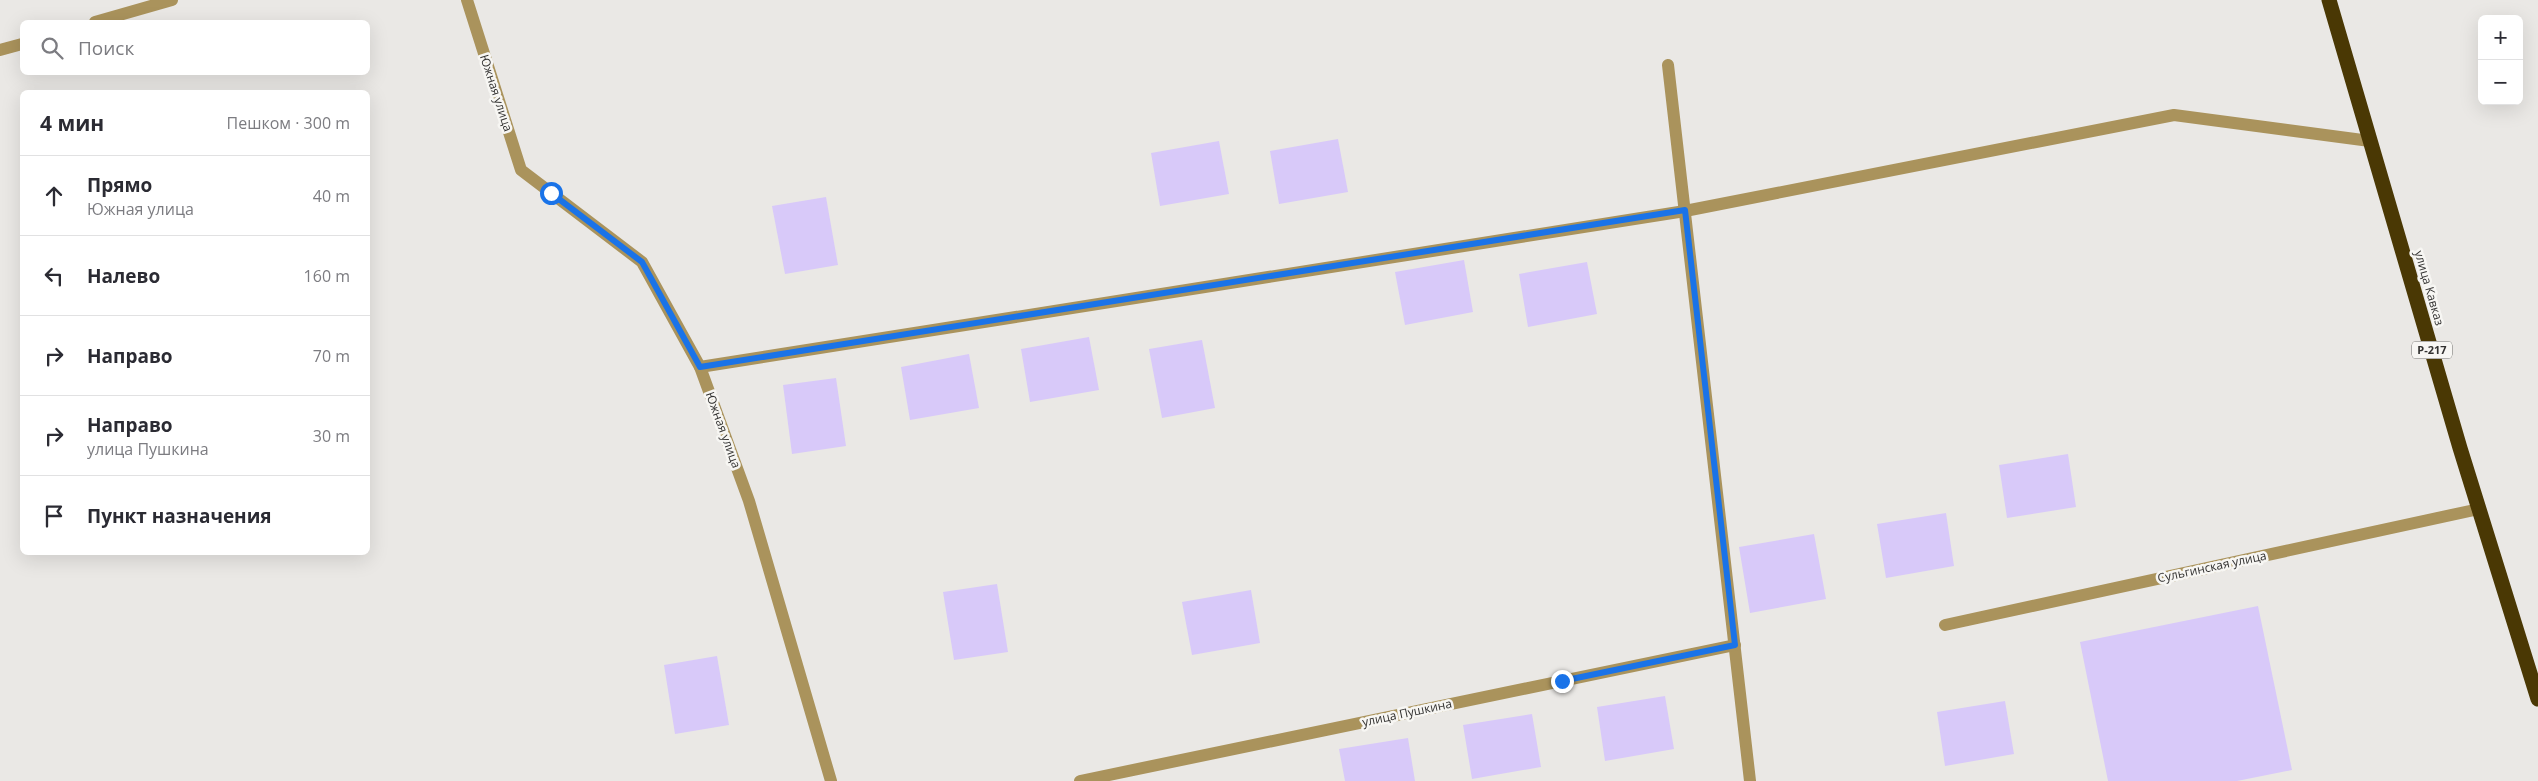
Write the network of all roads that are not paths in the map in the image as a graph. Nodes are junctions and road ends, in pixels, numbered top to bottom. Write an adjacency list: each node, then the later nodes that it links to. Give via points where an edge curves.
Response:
1 (172, 0): 4 (street)
2 (467, 0): 10 (street, Южная улица, via 521,170 642,262)
3 (2328, 0): 8 (highway, улица Кавказ / Р-217)
4 (101, 20)
5 (20, 45): 6 (street)
6 (0, 50)
7 (1668, 65): 9 (street)
8 (2370, 141): 9 (street, via 2174,115); 11 (highway, улица Кавказ / Р-217)
9 (1685, 210): 10 (street); 13 (street)
10 (700, 367): 15 (street, Южная улица, via 749,501)
11 (2479, 509): 12 (street, Сульгинская улица); 14 (highway, улица Кавказ / Р-217)
12 (1945, 625)
13 (1735, 645): 16 (street, улица Пушкина); 17 (street)
14 (2538, 699)
15 (832, 781)
16 (1080, 781)
17 (1750, 781)

